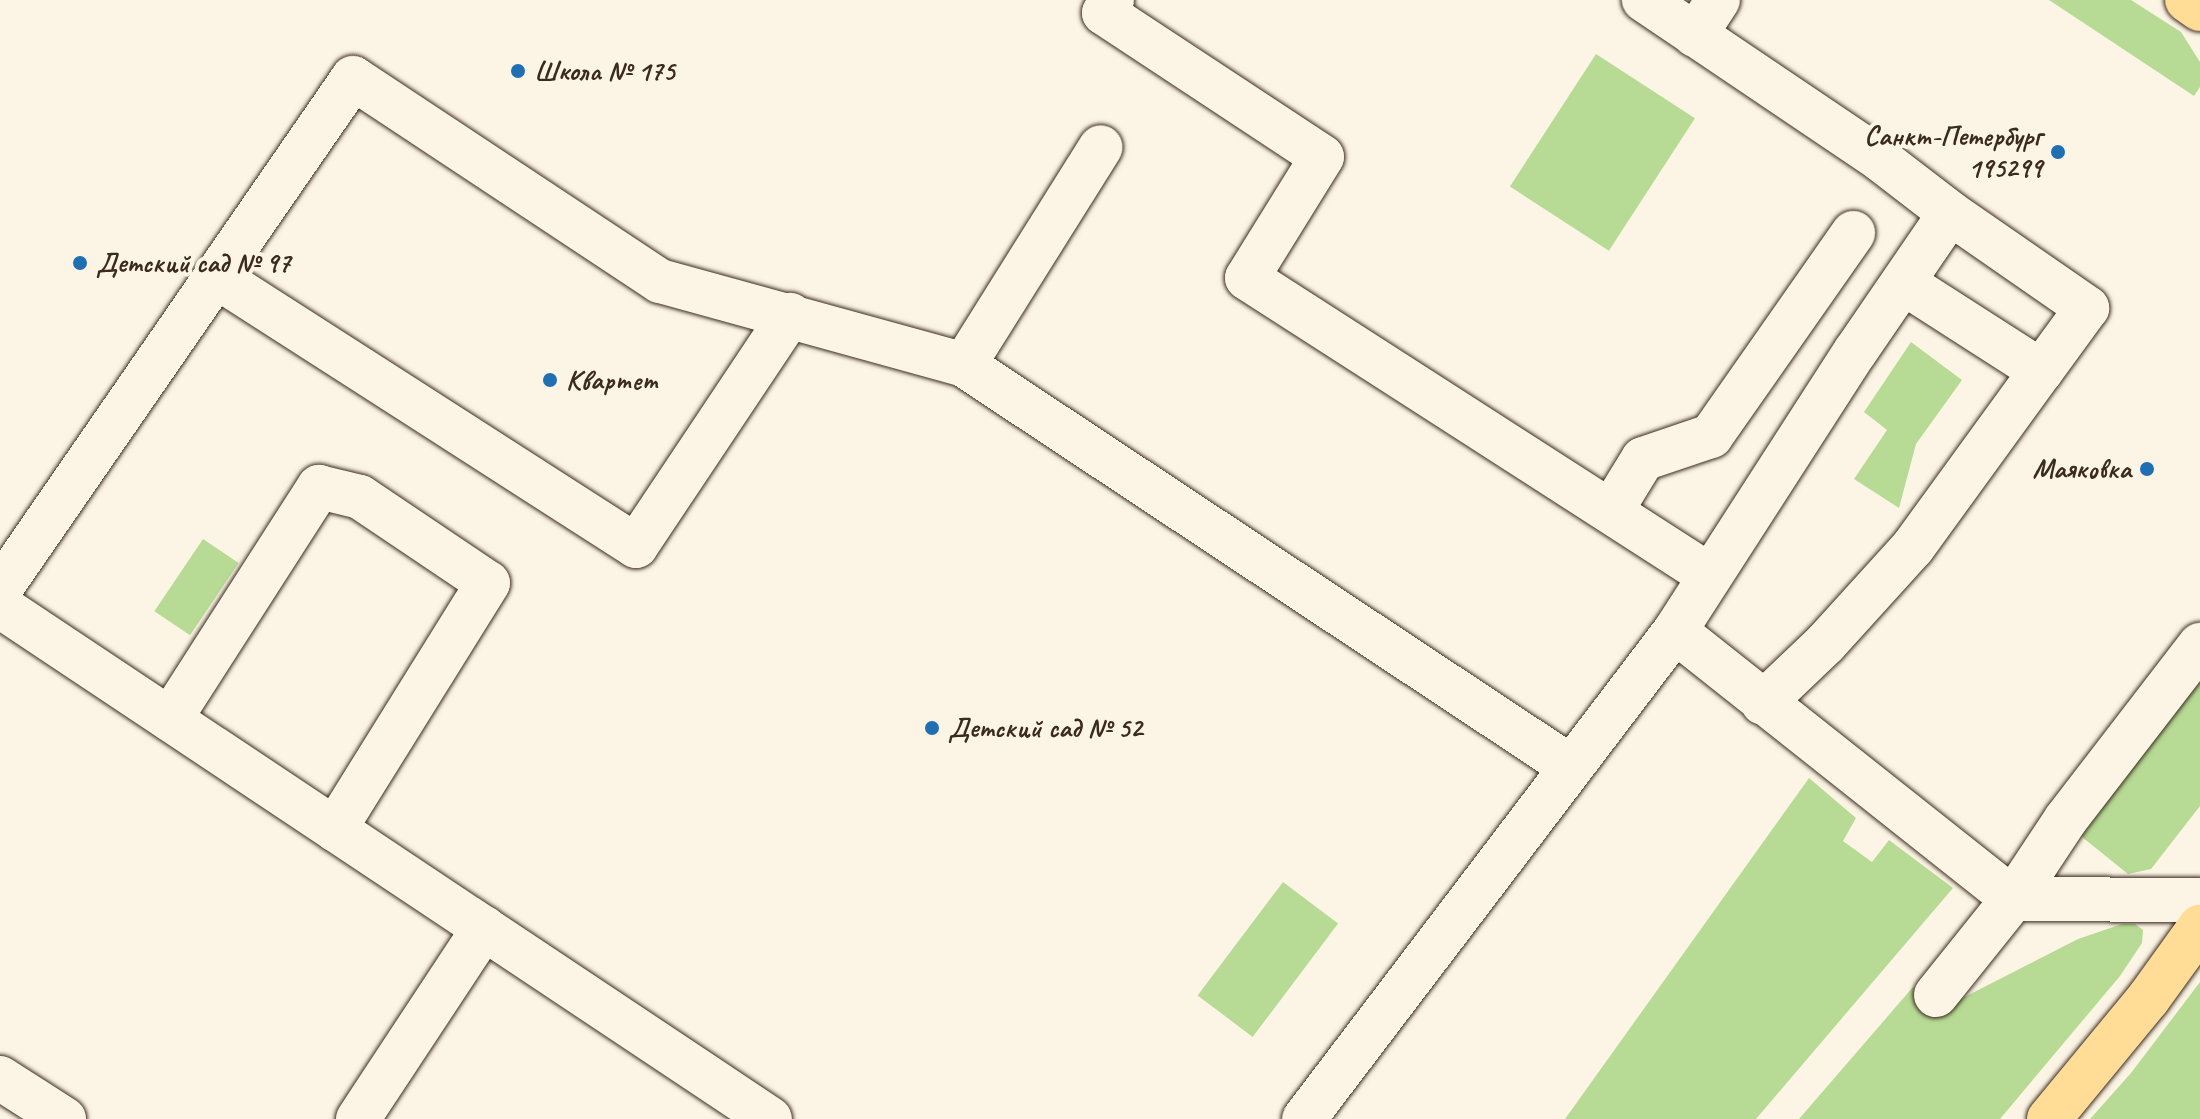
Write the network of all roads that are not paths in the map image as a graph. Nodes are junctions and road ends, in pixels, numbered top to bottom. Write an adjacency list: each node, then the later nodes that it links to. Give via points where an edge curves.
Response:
1 (1112, 0): 14 (lane, via 1104,13 1322,157 1247,278)
2 (1644, 0): 5 (lane)
3 (2187, 0): 4 (main road)
4 (2200, 9)
5 (1706, 17): 7 (lane)
6 (1101, 147): 12 (lane)
7 (1950, 213): 10 (lane); 13 (lane, via 2087,308)
8 (1853, 233): 14 (lane, via 1711,436 1643,459)
9 (217, 277): 11 (lane, via 353,78 660,281); 11 (lane, via 636,546); 16 (lane)
10 (1904, 283): 13 (lane); 15 (lane)
11 (790, 315): 12 (lane)
12 (964, 365): 22 (lane)
13 (2041, 371): 20 (lane, via 1913,547)
14 (1611, 511): 15 (lane)
15 (1709, 575): 18 (lane)
16 (0, 589)
17 (0, 606): 21 (lane)
18 (1675, 631): 20 (lane); 22 (lane)
19 (2200, 645): 24 (lane, via 2066,819)
20 (1763, 703): 24 (lane)
21 (170, 719): 23 (lane); 23 (lane, via 319,487 360,497 496,570)
22 (1571, 767): 33 (lane)
23 (335, 829): 27 (lane)
24 (2013, 899): 25 (lane); 28 (lane)
25 (2200, 900)
26 (2200, 927): 34 (main road)
27 (484, 928): 30 (lane); 32 (lane)
28 (1936, 995)
29 (0, 1078): 31 (lane)
30 (748, 1113)
31 (64, 1119)
32 (358, 1119)
33 (1304, 1119)
34 (2049, 1119)

